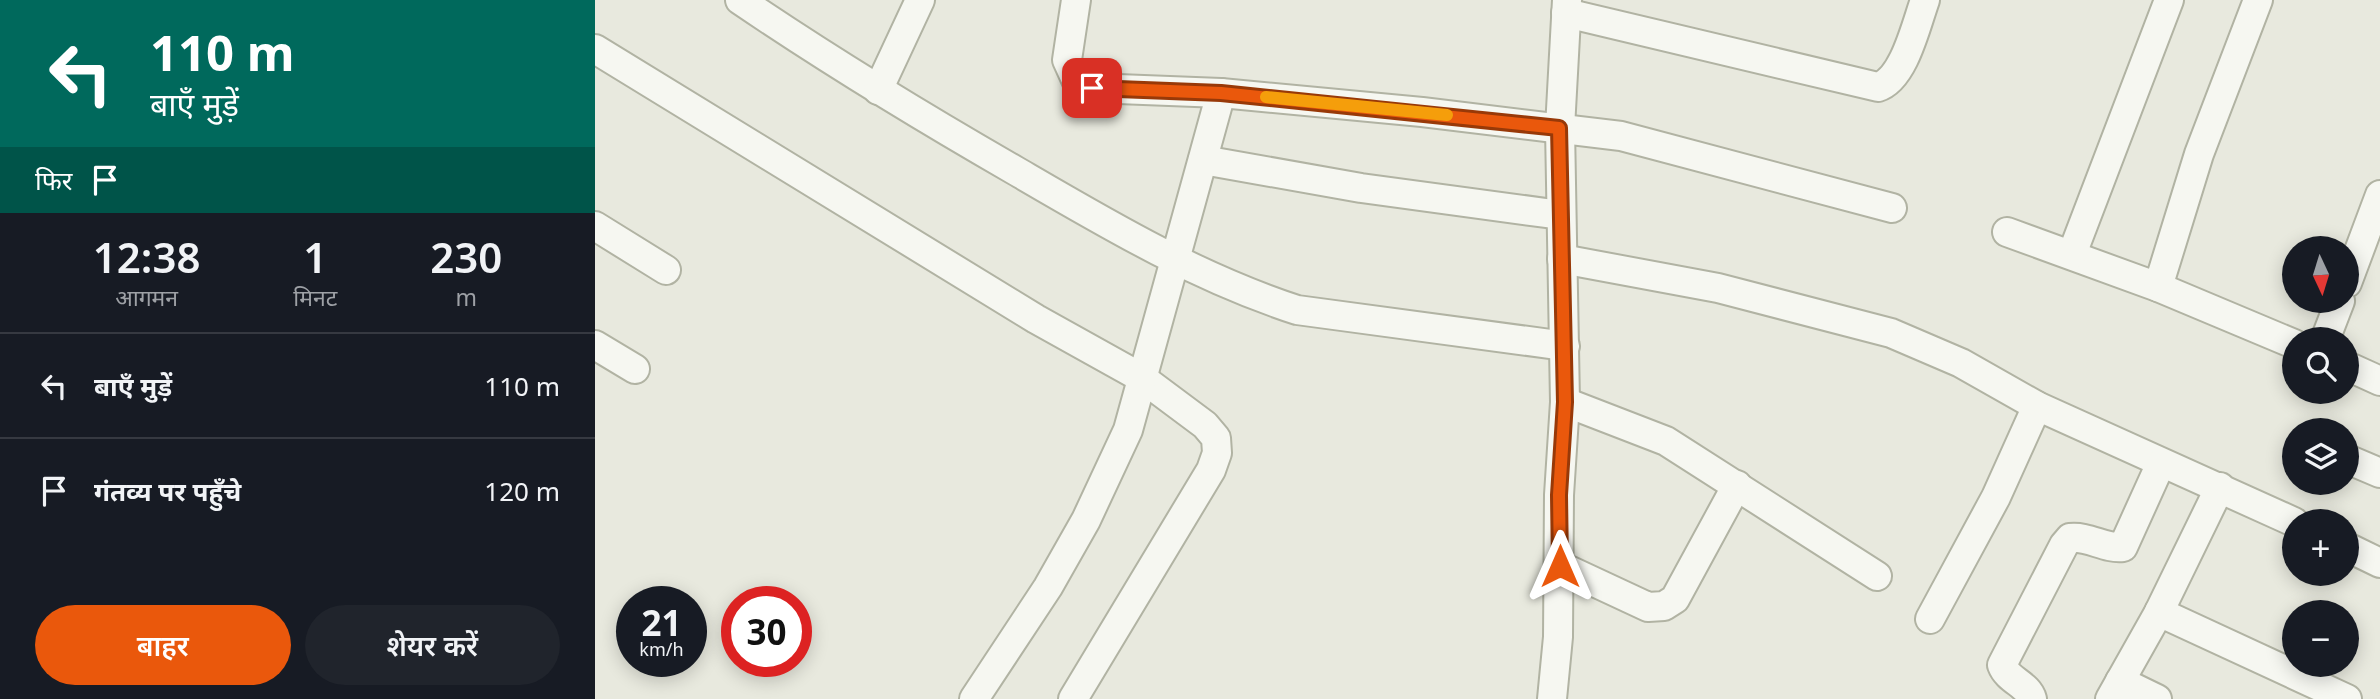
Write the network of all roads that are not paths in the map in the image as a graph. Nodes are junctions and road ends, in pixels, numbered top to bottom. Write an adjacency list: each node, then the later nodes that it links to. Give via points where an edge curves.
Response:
1 (920, 0): 9 (street)
2 (1076, 0): 10 (street, via 1067,60 1077,82 1092,88)
3 (1925, 0): 7 (street, via 1898,73 1878,87)
4 (2169, 0): 19 (street)
5 (2257, 0): 23 (street, via 2199,154)
6 (749, 3): 9 (street)
7 (1566, 7): 11 (street)
8 (595, 49): 29 (street, via 1035,319)
9 (877, 90): 21 (street)
10 (1221, 93): 11 (street); 12 (street)
11 (1559, 128): 14 (street, via 1621,136); 15 (street)
12 (1203, 160): 15 (street, via 1361,188); 21 (street)
13 (2380, 195): 18 (street)
14 (1892, 208)
15 (1561, 215): 20 (street)
16 (595, 226): 22 (street)
17 (2007, 232): 19 (street)
18 (2359, 251)
19 (2072, 254): 23 (street)
20 (1562, 259): 26 (street); 32 (street, via 1707,286 1891,333 1961,363)
21 (1173, 261): 26 (street, via 1297,310); 29 (street)
22 (666, 270)
23 (2158, 287): 24 (street)
24 (2282, 339)
25 (595, 345): 27 (street)
26 (1565, 346): 31 (street)
27 (635, 369)
28 (2359, 371): 30 (street)
29 (1142, 378): 46 (street, via 1128,430 1086,520); 47 (street, via 1205,425 1216,439 1217,453)
30 (2380, 380)
31 (1565, 402): 36 (street, via 1665,441); 41 (street)
32 (2037, 406): 33 (street); 44 (street, via 1996,497)
33 (2161, 463): 37 (street); 49 (street, via 2123,547 2080,537 2070,538 2064,545 2002,665)
34 (2359, 464): 35 (street)
35 (2380, 473)
36 (1737, 485): 41 (street, via 1675,599 1664,606 1648,607); 42 (street)
37 (2220, 487): 38 (street); 43 (street)
38 (2282, 516)
39 (2359, 553): 40 (street)
40 (2380, 563)
41 (1560, 566): 48 (street)
42 (1877, 576)
43 (2159, 612): 45 (street); 51 (street)
44 (1930, 619)
45 (2115, 690): 50 (street)
46 (974, 699)
47 (1073, 699)
48 (1552, 699)
49 (2032, 699)
50 (2157, 699)
51 (2347, 699)

